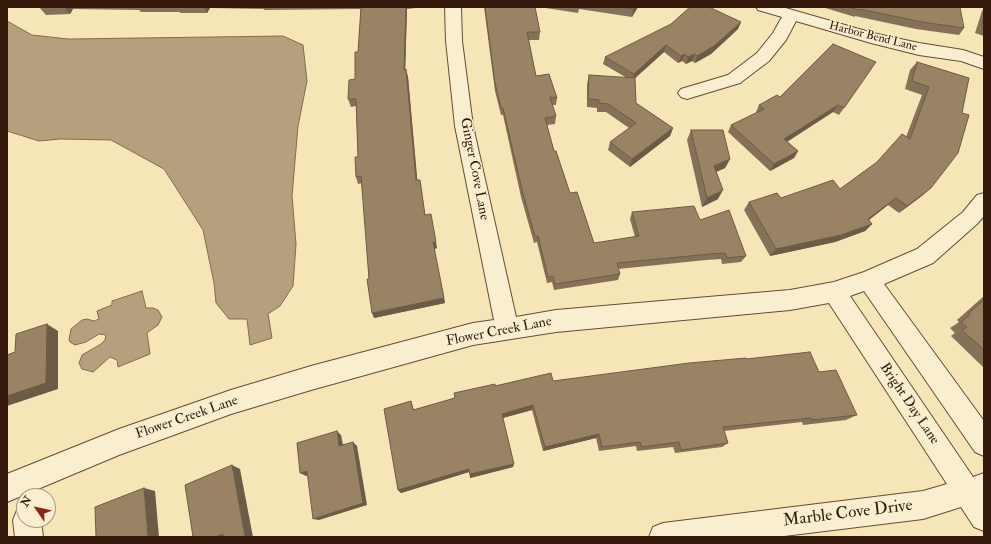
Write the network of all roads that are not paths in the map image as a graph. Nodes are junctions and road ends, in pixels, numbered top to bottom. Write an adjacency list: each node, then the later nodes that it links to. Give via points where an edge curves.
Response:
1 (453, 7): 9 (street, Ginger Cove Lane, via 454,41 464,126)
2 (764, 7): 3 (street, Harbor Bend Lane)
3 (791, 16): 4 (street, Harbor Bend Lane, via 870,38 963,56); 5 (street, via 780,36 763,57 734,79)
4 (984, 63)
5 (688, 93)
6 (984, 200): 7 (street, Flower Creek Lane, via 970,218 924,256)
7 (869, 280): 8 (street, Flower Creek Lane); 10 (street)
8 (834, 292): 9 (street, Flower Creek Lane, via 790,300 556,321); 12 (street, Bright Day Lane)
9 (507, 329): 11 (street, Flower Creek Lane, via 465,336 231,402 119,442)
10 (984, 443)
11 (20, 488)
12 (976, 490): 13 (street, Bright Day Lane); 14 (street, Marble Cove Drive, via 923,505)
13 (984, 517)
14 (663, 537)

